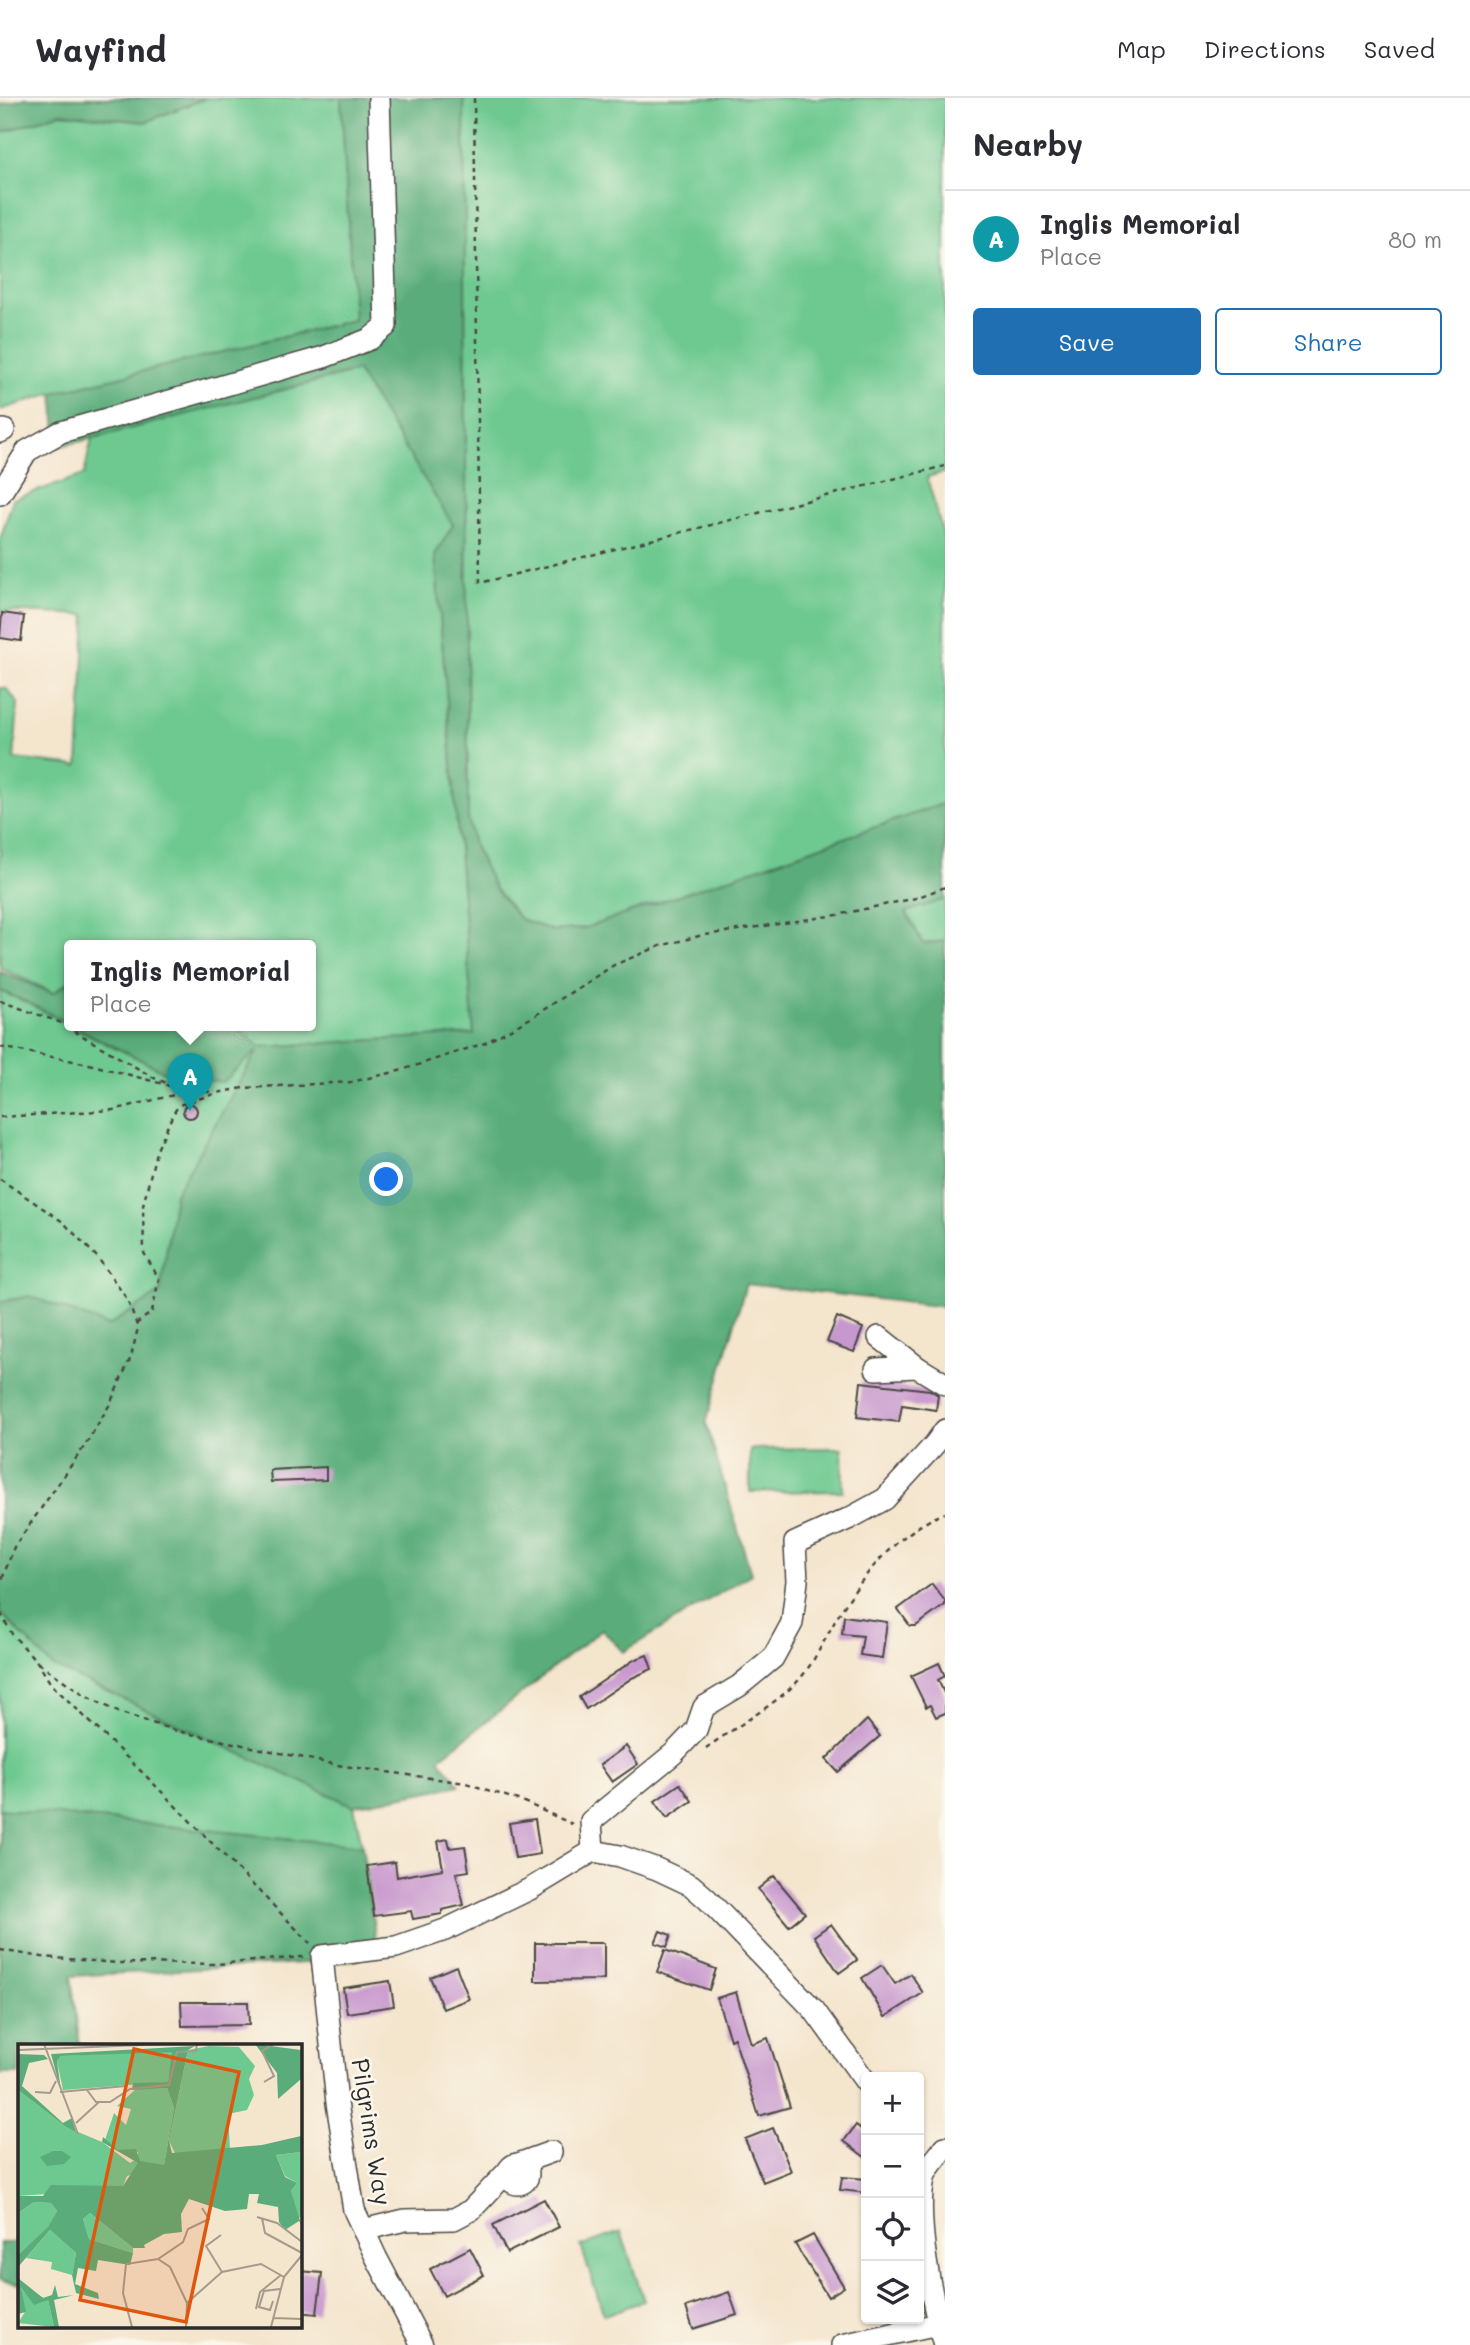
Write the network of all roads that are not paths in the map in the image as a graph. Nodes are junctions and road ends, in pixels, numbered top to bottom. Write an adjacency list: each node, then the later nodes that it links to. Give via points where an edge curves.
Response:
1 (379, 98): 2 (street, via 386,326 370,339 324,357 61,432 27,451)
2 (0, 494)
3 (879, 1338): 4 (street)
4 (916, 1367): 5 (street); 6 (street)
5 (876, 1369)
6 (945, 1384)
7 (945, 1430): 8 (street, via 885,1499 795,1543 792,1623 773,1658 704,1707 696,1730 673,1754 591,1821)
8 (593, 1851): 9 (street, via 620,1856 691,1885 814,2010); 14 (street, Pilgrims Way, via 530,1889 445,1930 396,1947 321,1956 337,2103 354,2210)
9 (861, 2075)
10 (945, 2147): 12 (street)
11 (551, 2152): 14 (street, via 513,2167 471,2210 454,2218 405,2220)
12 (924, 2168)
13 (921, 2198): 15 (street)
14 (363, 2230): 16 (street, Pilgrims Way)
15 (938, 2324): 17 (street); 18 (street)
16 (422, 2345)
17 (842, 2345)
18 (944, 2345)

